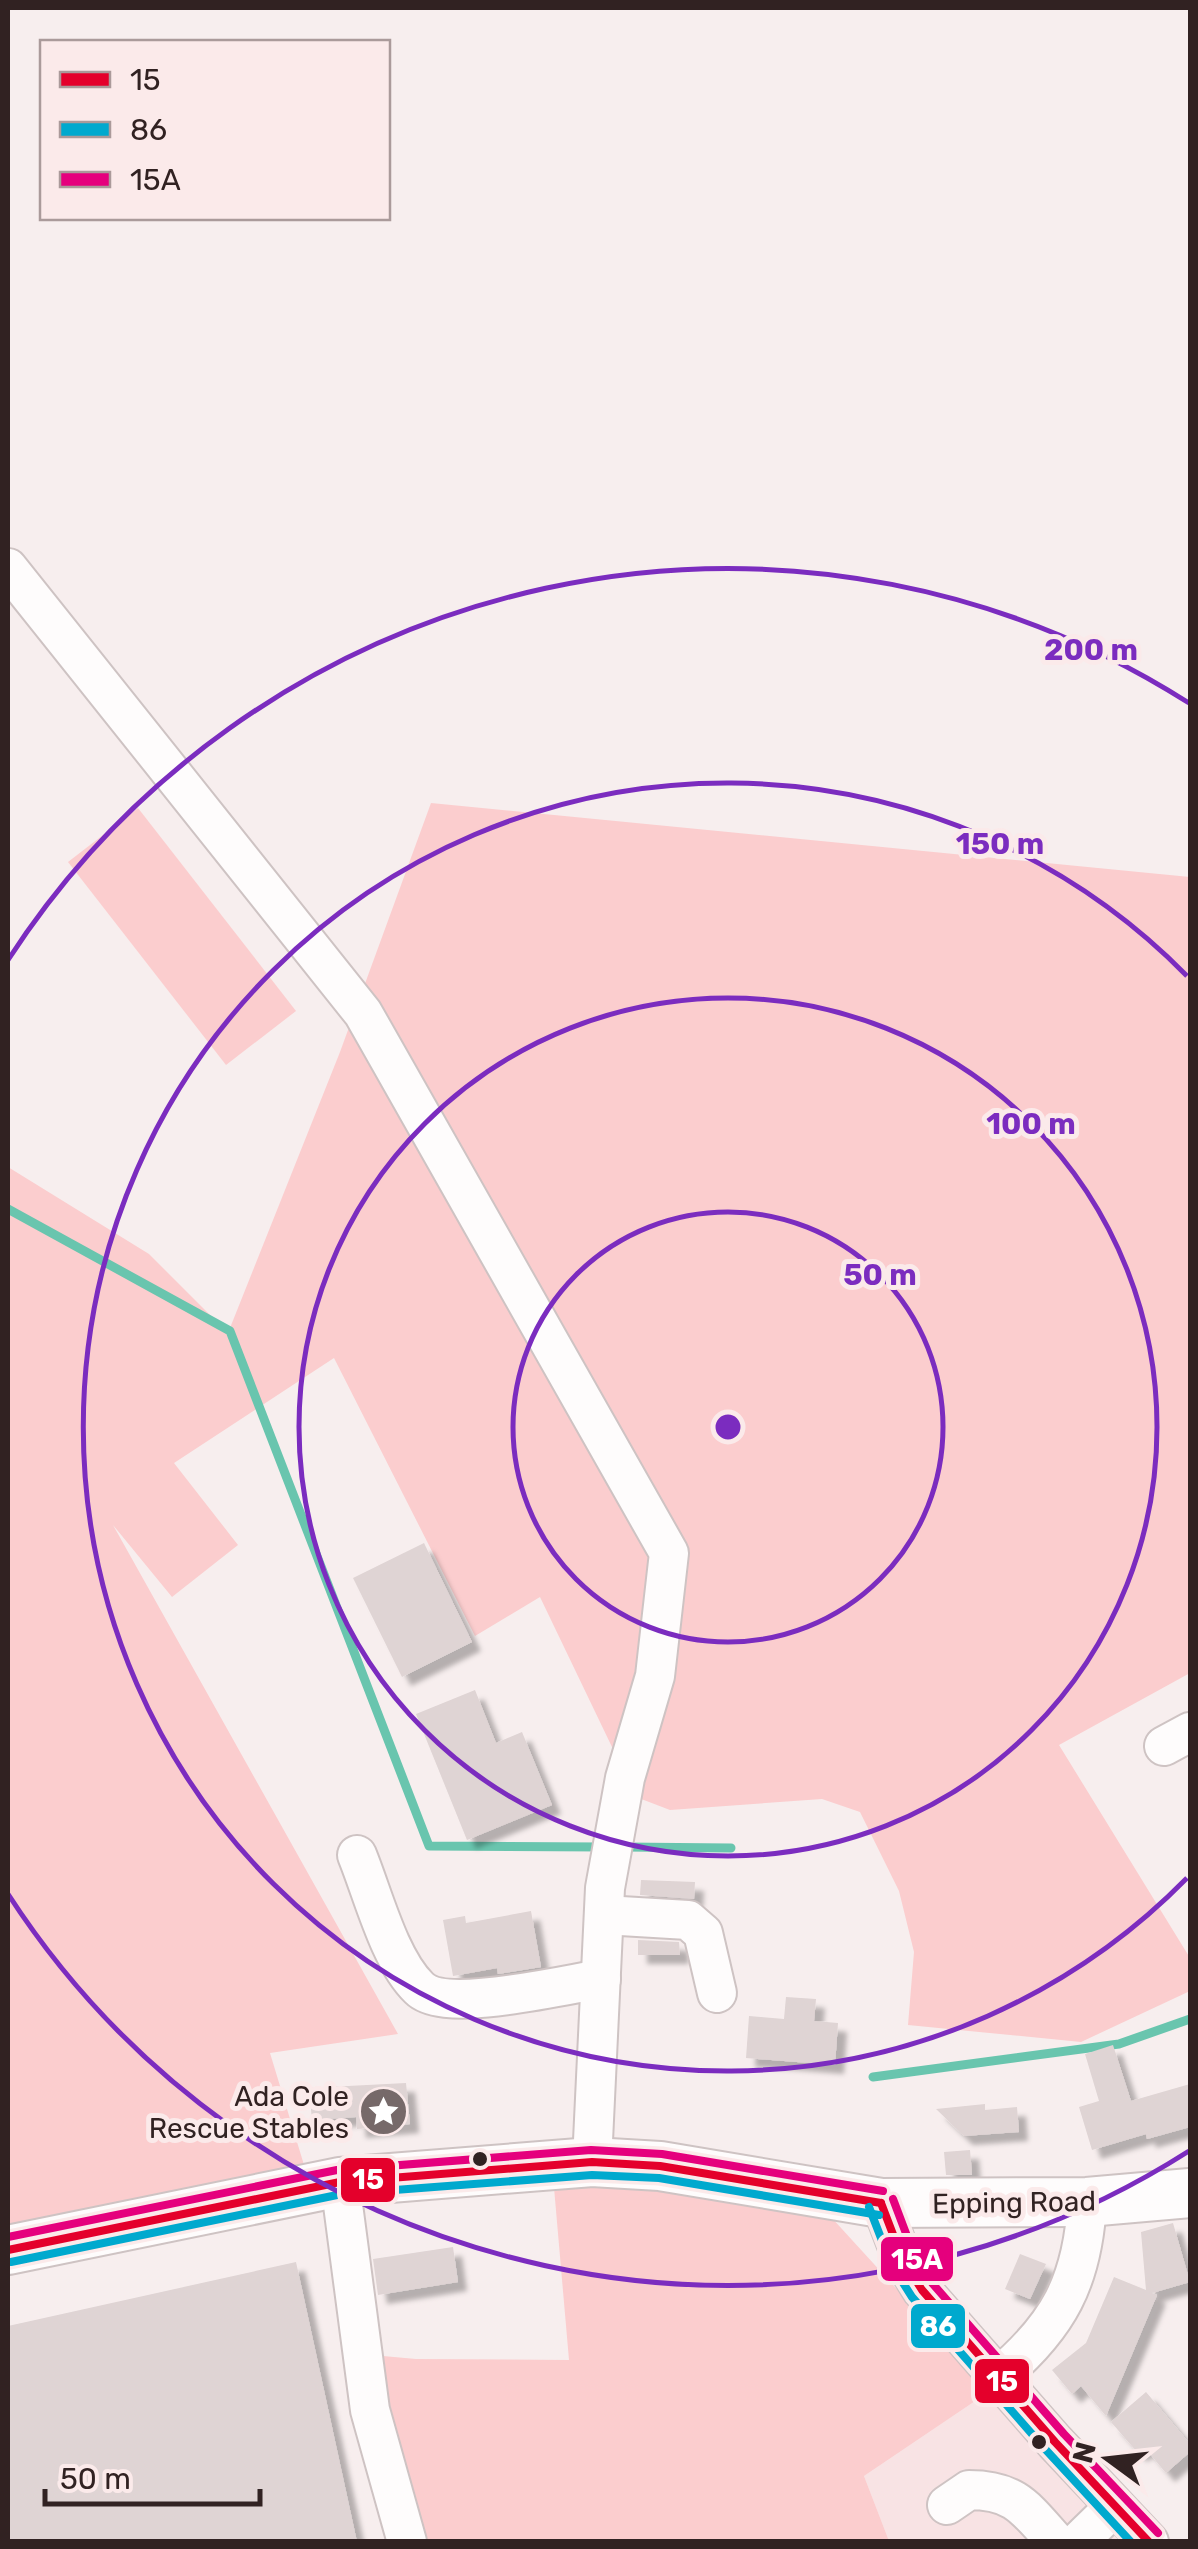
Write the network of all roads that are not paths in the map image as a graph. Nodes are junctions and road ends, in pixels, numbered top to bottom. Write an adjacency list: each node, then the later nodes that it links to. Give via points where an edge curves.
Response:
1 (8, 568): 3 (street, via 363,1013 669,1552 655,1676 624,1778)
2 (357, 1855): 4 (street, via 400,1963 435,1999 462,2001)
3 (604, 1915): 4 (street); 5 (street, via 697,1925)
4 (600, 1978): 6 (street)
5 (717, 1993)
6 (592, 2162): 7 (main road, Epping Road); 10 (main road, Epping Road, via 660,2166)
7 (340, 2182): 11 (main road, Epping Road); 15 (street, via 370,2410)
8 (1190, 2193): 9 (main road, Epping Road)
9 (1087, 2202): 10 (main road, Epping Road); 12 (street, via 1085,2240 1065,2300 1027,2353)
10 (881, 2203): 12 (street, via 922,2290)
11 (8, 2250)
12 (998, 2378): 14 (street)
13 (948, 2505): 16 (street, via 969,2490 1004,2493)
14 (1114, 2507): 17 (street); 18 (street)
15 (408, 2542)
16 (1056, 2542)
17 (1078, 2542)
18 (1149, 2542)

